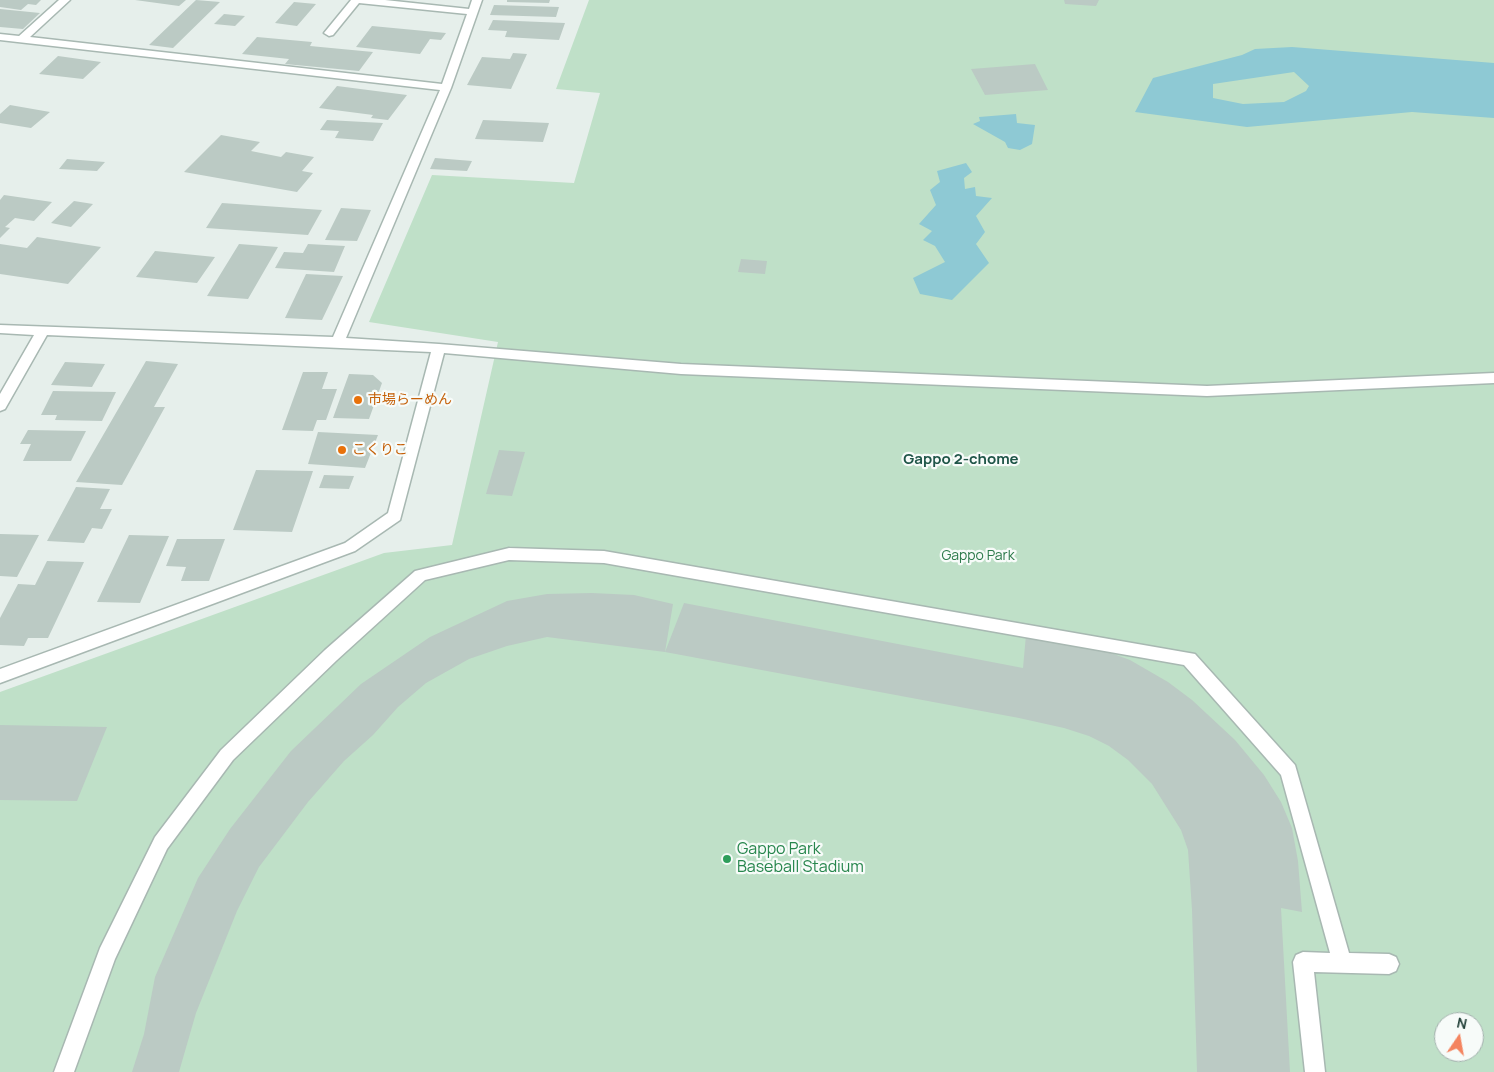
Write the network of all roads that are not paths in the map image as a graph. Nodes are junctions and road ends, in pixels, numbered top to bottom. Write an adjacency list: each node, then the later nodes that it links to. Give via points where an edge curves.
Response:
1 (65, 0): 7 (street)
2 (357, 0): 4 (street); 5 (street)
3 (477, 0): 4 (street)
4 (473, 12): 8 (street)
5 (329, 33)
6 (0, 37): 7 (street)
7 (21, 40): 8 (street)
8 (446, 88): 11 (street)
9 (0, 329): 10 (street)
10 (42, 330): 11 (street); 14 (street)
11 (338, 342): 12 (street)
12 (439, 348): 13 (street, via 681,370 1207,390); 15 (street, via 395,516 350,547)
13 (1494, 378)
14 (0, 406)
15 (0, 676)
16 (1342, 963): 17 (street); 18 (street, via 1289,771 1189,659 604,557 509,554 420,575 227,755 161,843 107,955); 19 (street, via 1303,962)
17 (1389, 964)
18 (64, 1072)
19 (1315, 1072)

